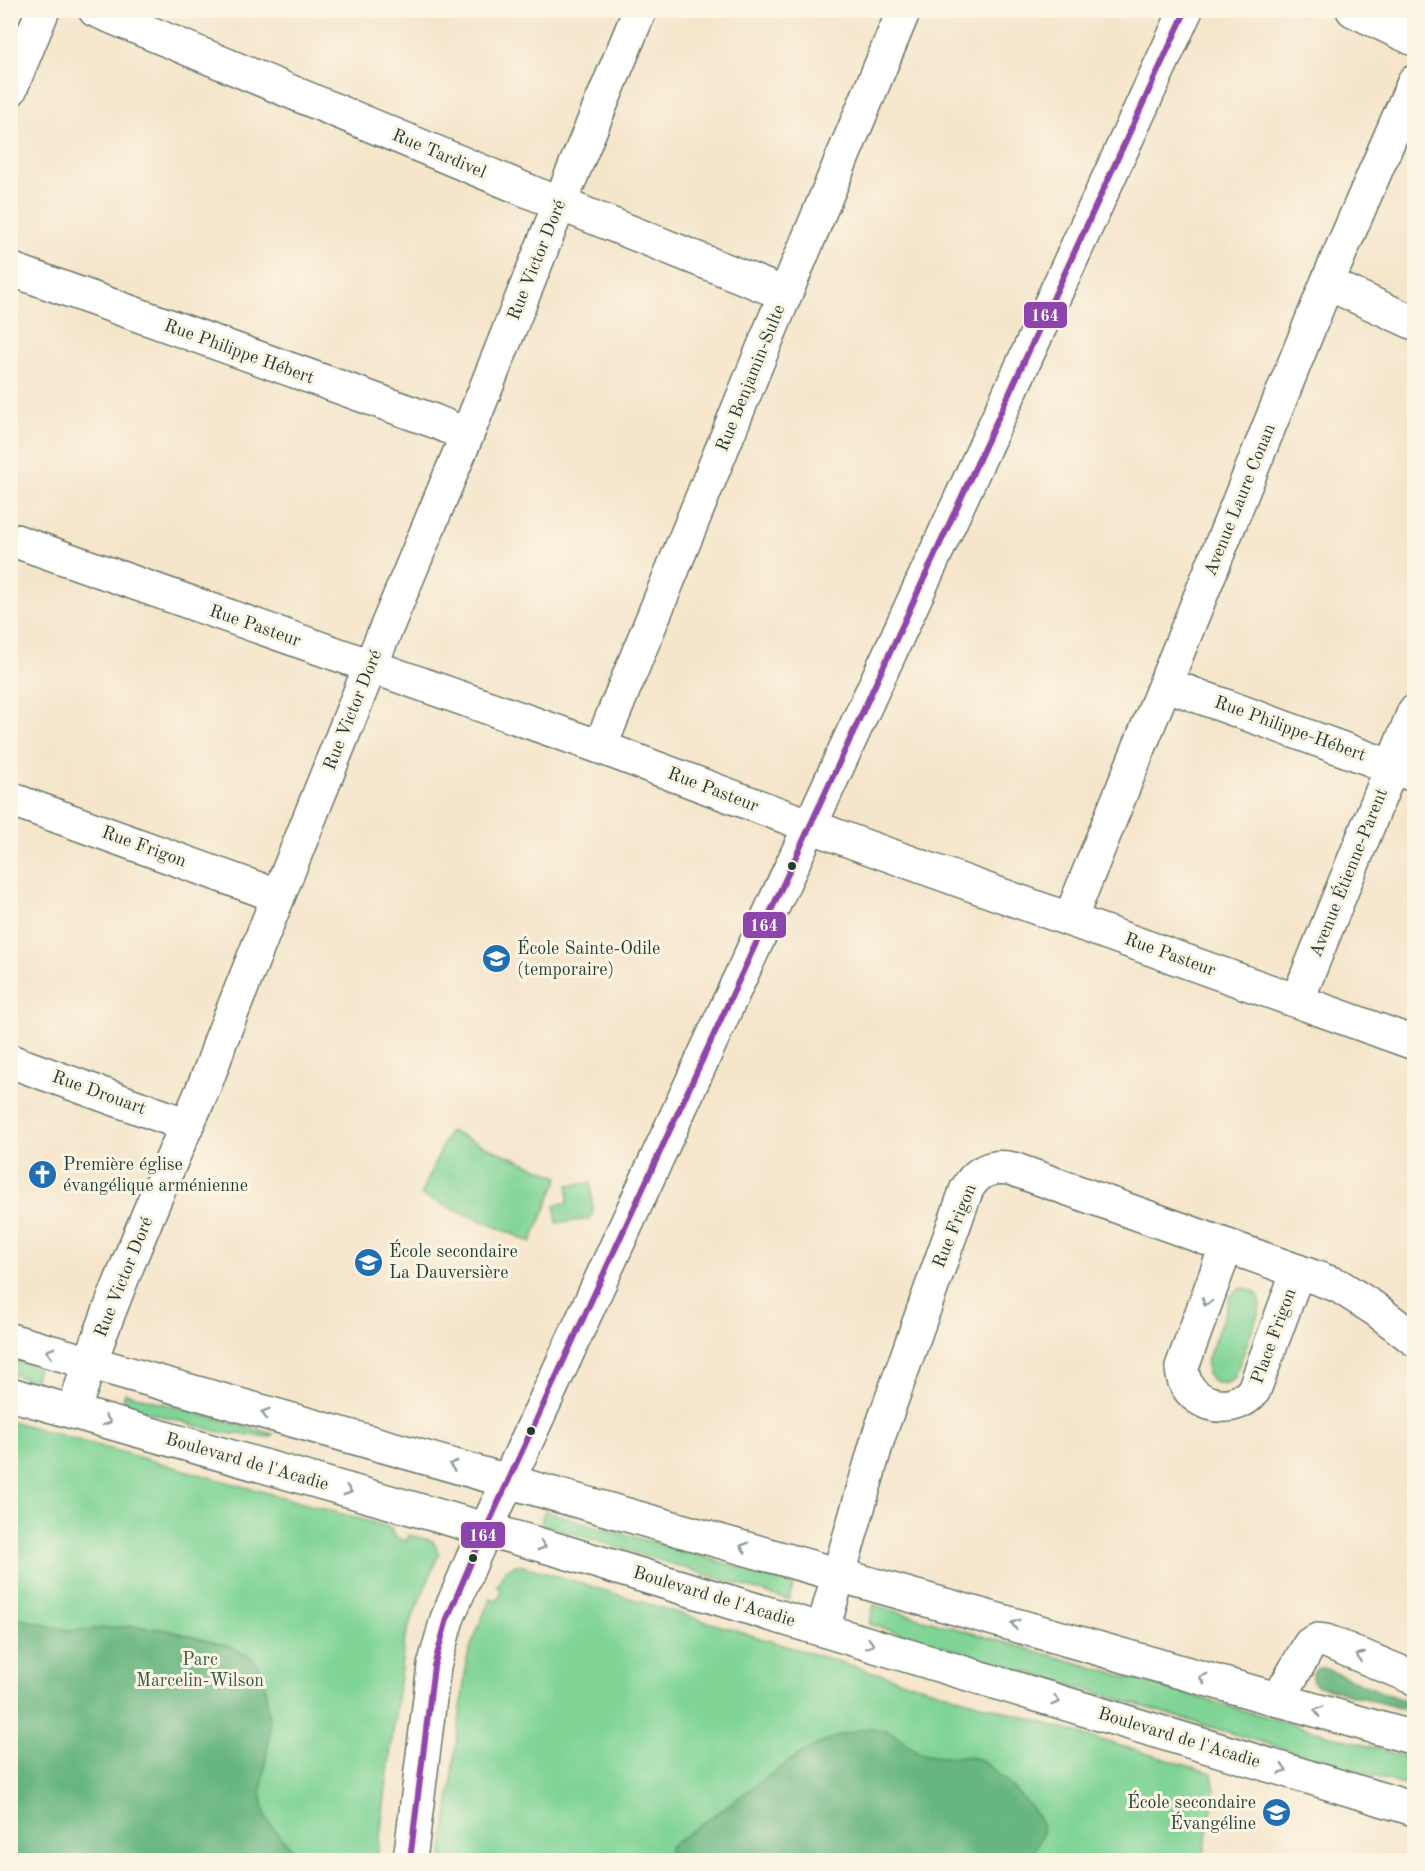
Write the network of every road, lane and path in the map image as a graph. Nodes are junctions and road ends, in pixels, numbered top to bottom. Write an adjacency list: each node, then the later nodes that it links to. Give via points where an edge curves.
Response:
1 (43, 10): 9 (street)
2 (95, 10): 10 (street, Rue Tardivel)
3 (640, 10): 10 (street, Rue Victor Doré)
4 (904, 10): 13 (street, Rue Benjamin-Sulte)
5 (1186, 10): 23 (street)
6 (1353, 10): 7 (street)
7 (1414, 39)
8 (1414, 82): 12 (street, Avenue Laure Conan)
9 (10, 90)
10 (560, 203): 13 (street, Rue Tardivel); 15 (street, Rue Victor Doré)
11 (10, 269): 15 (street, Rue Philippe Hébert)
12 (1328, 283): 14 (street); 18 (street, Avenue Laure Conan)
13 (785, 294): 20 (street, Rue Benjamin-Sulte)
14 (1414, 323)
15 (467, 435): 17 (street, Rue Victor Doré)
16 (10, 539): 17 (street, Rue Pasteur)
17 (370, 667): 20 (street, Rue Pasteur); 24 (street, Rue Victor Doré)
18 (1165, 684): 21 (street, Rue Philippe-Hébert); 25 (street, Avenue Laure Conan)
19 (1414, 712): 21 (street, Avenue Étienne-Parent)
20 (600, 747): 23 (street, Rue Pasteur)
21 (1403, 771): 26 (street, Avenue Étienne-Parent)
22 (10, 799): 24 (street, Rue Frigon)
23 (811, 826): 25 (street, Rue Pasteur); 37 (street)
24 (278, 896): 29 (street, Rue Victor Doré)
25 (1070, 919): 26 (street, Rue Pasteur)
26 (1297, 1001): 27 (street, Rue Pasteur)
27 (1414, 1043)
28 (10, 1061): 29 (street, Rue Drouart)
29 (187, 1125): 34 (street, Rue Victor Doré)
30 (1226, 1247): 31 (street, Rue Frigon); 31 (street, Place Frigon, one-way to 31, via 1182,1367 1189,1390 1203,1400 1235,1405 1254,1390); 39 (street, Rue Frigon, via 1006,1167 978,1174 966,1191 888,1408)
31 (1298, 1272): 33 (street, Rue Frigon, via 1350,1292)
32 (10, 1340): 34 (street, one-way to 32)
33 (1414, 1340)
34 (89, 1363): 36 (street, Rue Victor Doré); 37 (street, one-way to 34)
35 (10, 1394): 36 (street, Boulevard de l'Acadie)
36 (73, 1412): 38 (street, Boulevard de l'Acadie, one-way to 38)
37 (510, 1481): 38 (street); 39 (street, one-way to 37)
38 (486, 1530): 40 (street, Boulevard de l'Acadie, one-way to 40); 45 (street, via 447,1619 434,1666)
39 (839, 1574): 40 (street, Rue Frigon); 42 (street, one-way to 39)
40 (823, 1629): 44 (street, Boulevard de l'Acadie, one-way to 44)
41 (1414, 1678): 42 (street, one-way to 42, via 1318,1640 1310,1644)
42 (1278, 1700): 43 (street, one-way to 42)
43 (1414, 1738)
44 (1414, 1809)
45 (410, 1860)

